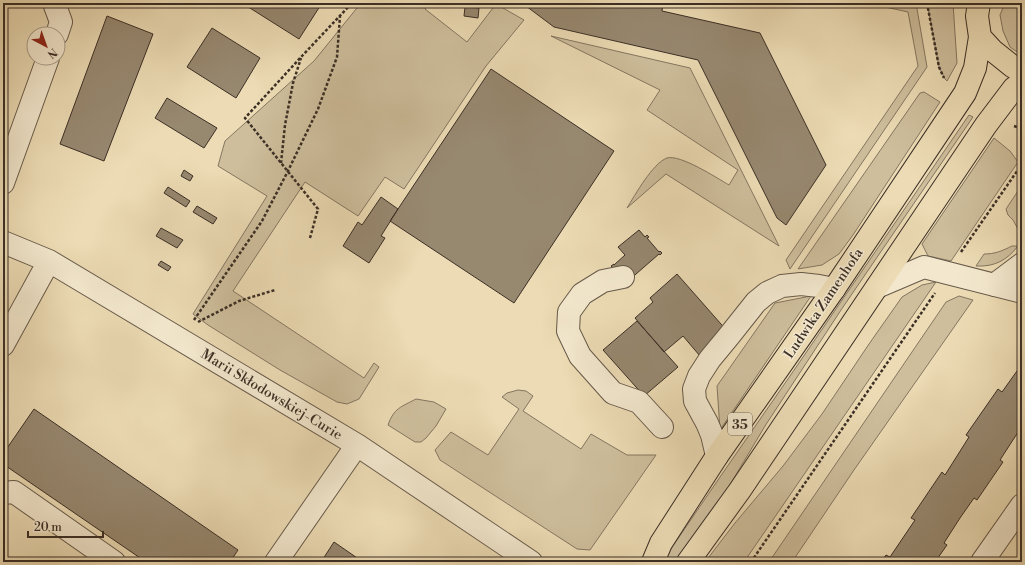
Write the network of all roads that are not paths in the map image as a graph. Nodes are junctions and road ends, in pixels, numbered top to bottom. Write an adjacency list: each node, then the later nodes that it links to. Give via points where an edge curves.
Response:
1 (54, 3): 3 (street, via 61,22)
2 (979, 3): 4 (main road, 35, via 977,16)
3 (60, 26)
4 (980, 37): 6 (main road, via 992,50); 15 (main road, Ludwika Zamenhofa / 35, via 975,68 965,92)
5 (45, 66): 8 (street)
6 (1022, 72)
7 (1022, 82): 14 (main road, 35, via 1014,88 990,120)
8 (3, 183)
9 (3, 242): 10 (street, Marii Skłodowskiej-Curie)
10 (49, 261): 17 (street); 19 (street, Marii Skłodowskiej-Curie)
11 (1022, 264): 13 (street)
12 (623, 277): 18 (street, via 603,282 582,294 569,312 568,331 580,356 613,393 638,402)
13 (994, 285): 14 (street, via 924,267); 16 (street)
14 (876, 288): 27 (main road, 35, via 744,484)
15 (834, 289): 20 (main road, Ludwika Zamenhofa / 35); 20 (street, via 801,284 782,286 767,293 756,302 710,359 694,389 696,401 712,435)
16 (1022, 292)
17 (3, 345)
18 (662, 427)
19 (357, 445): 24 (street); 25 (street, Marii Skłodowskiej-Curie)
20 (717, 456): 26 (main road, Ludwika Zamenhofa / 35, via 661,543)
21 (3, 493): 23 (street, via 14,492)
22 (1022, 505): 28 (street)
23 (114, 562)
24 (276, 562)
25 (531, 562)
26 (653, 562)
27 (688, 562)
28 (982, 562)

